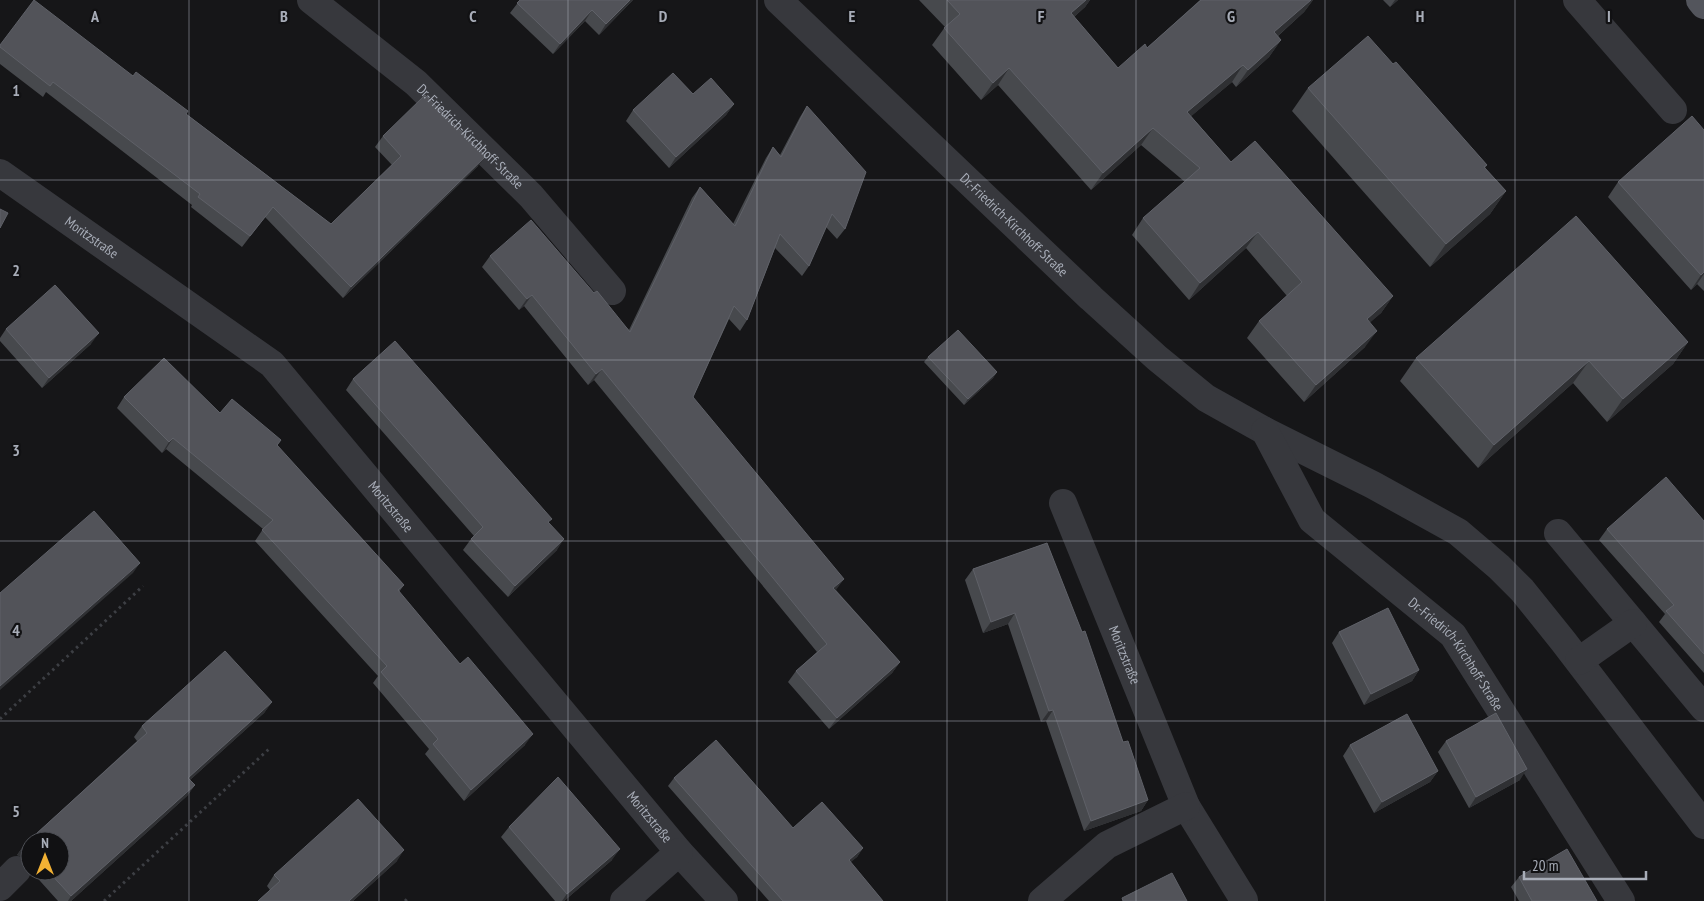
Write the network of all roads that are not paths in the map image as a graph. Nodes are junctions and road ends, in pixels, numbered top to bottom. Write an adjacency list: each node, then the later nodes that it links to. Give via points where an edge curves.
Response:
1 (311, 0): 8 (street, Dr.-Friedrich-Kirchhoff-Straße, via 422,90 531,196)
2 (778, 0): 9 (street, Dr.-Friedrich-Kirchhoff-Straße, via 1156,358 1206,398)
3 (1577, 0): 6 (street)
4 (1700, 0): 5 (main road)
5 (1704, 5)
6 (1673, 110)
7 (0, 173): 17 (street, Moritzstraße, via 272,364)
8 (612, 291)
9 (1265, 431): 13 (street, Dr.-Friedrich-Kirchhoff-Straße, via 1458,532 1500,566); 22 (street, Dr.-Friedrich-Kirchhoff-Straße, via 1312,520 1453,635)
10 (1063, 503): 15 (street, Moritzstraße)
11 (1558, 533): 12 (street)
12 (1633, 623): 13 (street); 14 (street)
13 (1579, 662): 16 (street, Dr.-Friedrich-Kirchhoff-Straße)
14 (1704, 708)
15 (1186, 806): 18 (street, Moritzstraße); 21 (street, via 1107,845)
16 (1704, 825)
17 (679, 852): 19 (street); 20 (street, Moritzstraße)
18 (1244, 900)
19 (624, 901)
20 (724, 901)
21 (1042, 901)
22 (1621, 901)

